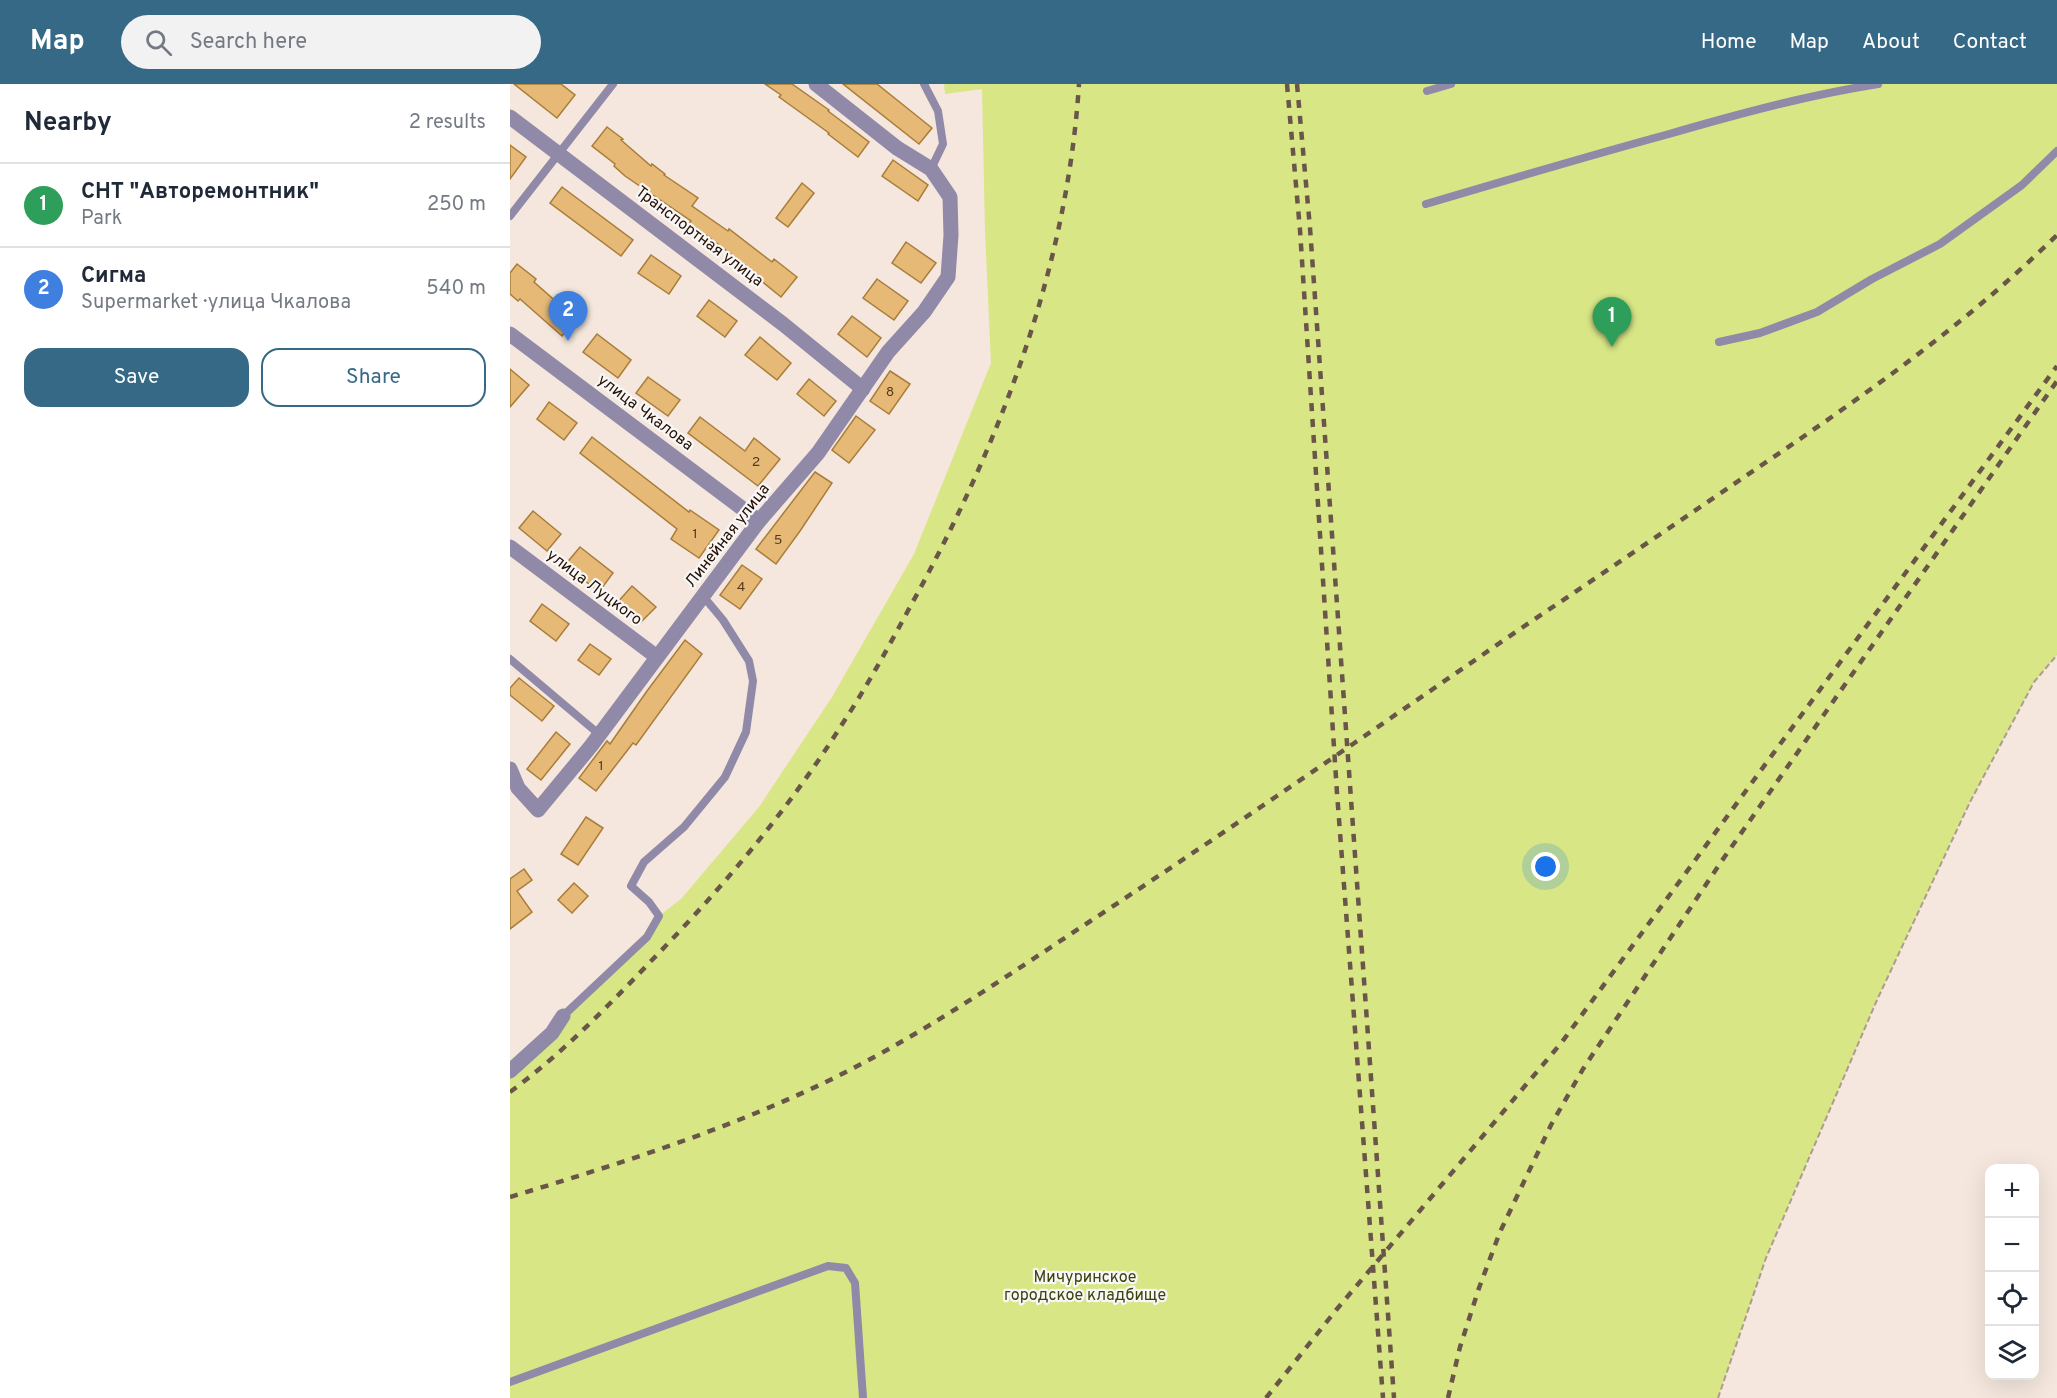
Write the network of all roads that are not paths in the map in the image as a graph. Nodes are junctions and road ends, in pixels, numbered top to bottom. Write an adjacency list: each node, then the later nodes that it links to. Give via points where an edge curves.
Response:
1 (613, 84): 9 (lane)
2 (816, 84): 10 (street, via 897,148)
3 (924, 84): 10 (lane, via 938,111 943,144)
4 (1451, 84): 6 (lane)
5 (1878, 84): 11 (lane, via 1724,118)
6 (1427, 91)
7 (510, 117): 9 (street, Транспортная улица)
8 (2057, 151): 14 (lane, via 2022,185 1940,244 1817,312 1760,333)
9 (558, 153): 12 (lane); 15 (street, Транспортная улица)
10 (931, 168): 15 (street, Линейная улица, via 950,197 948,277)
11 (1426, 204)
12 (510, 216)
13 (510, 334): 16 (street, улица Чкалова)
14 (1719, 342)
15 (863, 389): 16 (street, Линейная улица, via 818,453)
16 (759, 521): 18 (street, Линейная улица)
17 (510, 547): 19 (street, улица Луцкого)
18 (703, 596): 19 (street, Линейная улица); 23 (lane, via 749,661 753,681 746,732 725,777 684,828 644,862 631,886 659,916 647,938)
19 (657, 657): 21 (street, Линейная улица)
20 (510, 659): 21 (lane)
21 (600, 735): 22 (street, Линейная улица, via 538,810 518,788)
22 (510, 769)
23 (563, 1016): 24 (street, via 552,1033)
24 (510, 1071)
25 (510, 1382): 26 (lane, via 828,1266 846,1268 855,1282)
26 (863, 1398)

